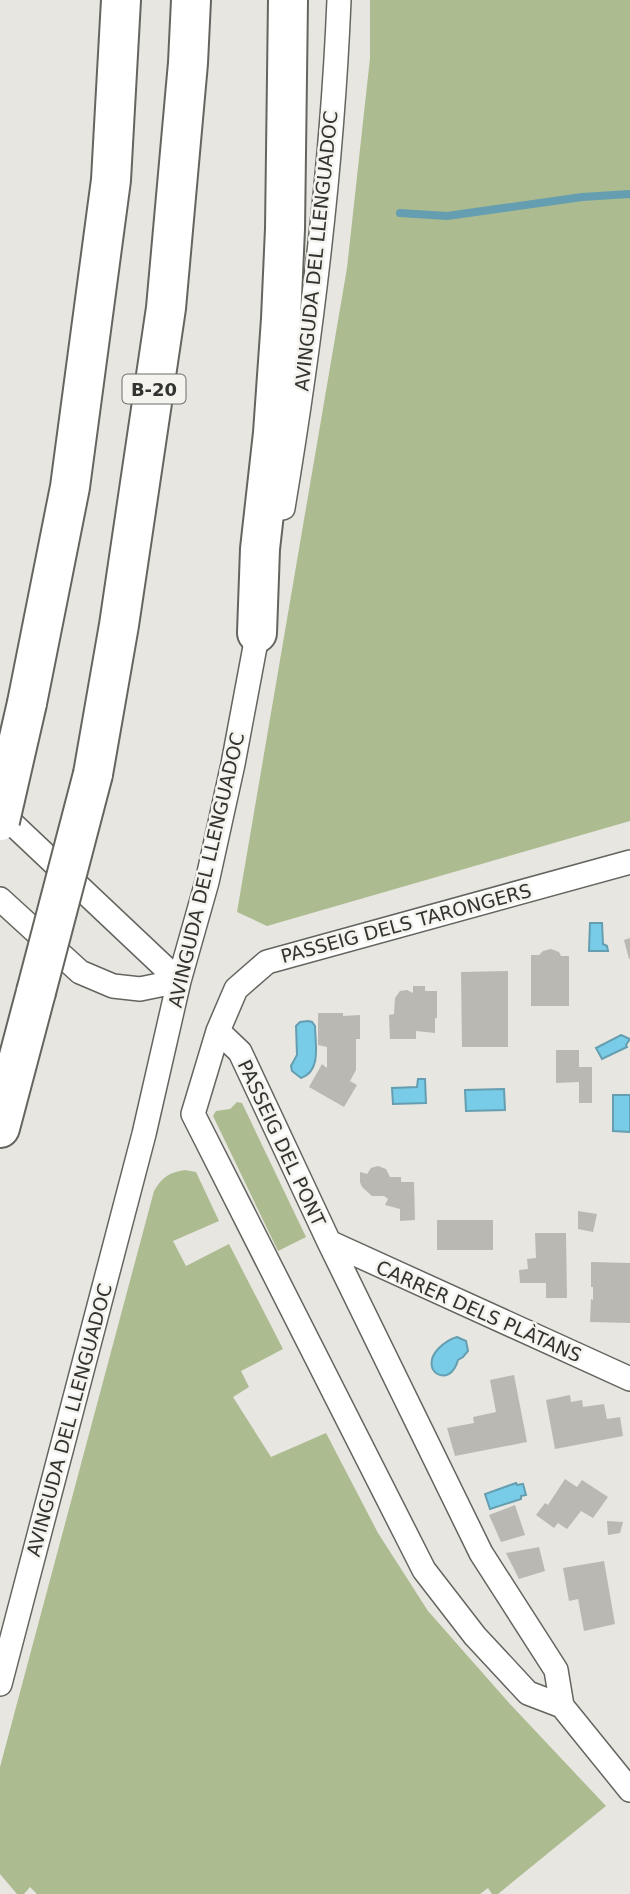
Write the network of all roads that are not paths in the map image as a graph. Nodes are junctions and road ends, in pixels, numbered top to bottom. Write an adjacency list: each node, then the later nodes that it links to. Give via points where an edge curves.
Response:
1 (121, 0): 7 (highway, bridge, via 109,193 69,487)
2 (191, 0): 12 (highway, B-20, bridge, via 166,308 119,625 93,774)
3 (288, 0): 5 (highway, via 282,306)
4 (339, 0): 5 (street, AVINGUDA DEL LLENGUADOC, via 314,306 283,506)
5 (257, 633): 10 (street, AVINGUDA DEL LLENGUADOC, via 219,830)
6 (0, 812): 10 (street)
7 (0, 821)
8 (630, 862): 11 (street, PASSEIG DELS TARONGERS, via 267,962 236,989)
9 (0, 898): 10 (street, via 80,972 113,986 140,989)
10 (179, 981): 15 (street, AVINGUDA DEL LLENGUADOC)
11 (218, 1031): 13 (street, PASSEIG DEL PONT, via 240,1052); 16 (street, PASSEIG DEL PONT, via 193,1114 424,1570 475,1636 528,1693)
12 (0, 1128)
13 (329, 1242): 14 (street, CARRER DELS PLÀTANS); 16 (street, PASSEIG DEL PONT, via 481,1553 556,1670)
14 (630, 1379)
15 (0, 1684)
16 (562, 1706): 17 (street, PASSEIG DEL PONT)
17 (630, 1790)

